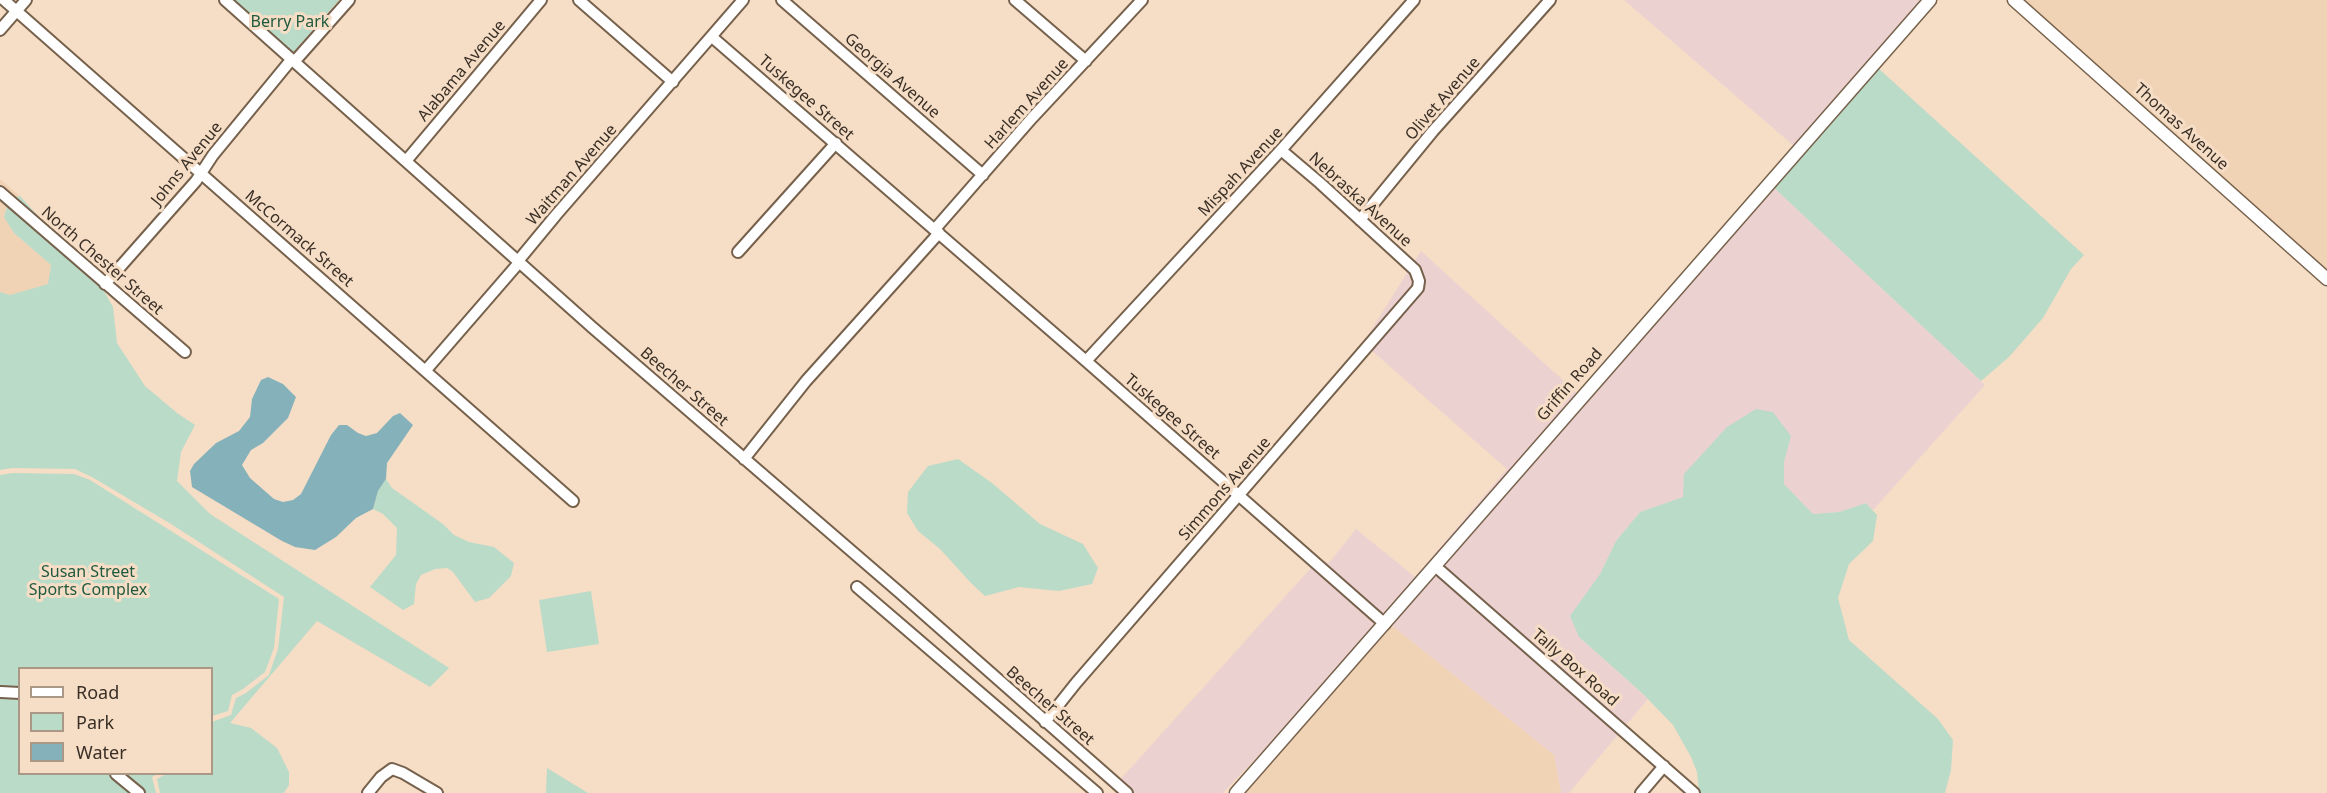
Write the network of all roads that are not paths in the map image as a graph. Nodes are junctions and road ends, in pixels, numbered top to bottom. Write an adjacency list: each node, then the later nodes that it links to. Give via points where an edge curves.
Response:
1 (4, 0): 15 (street, McCormack Street)
2 (26, 0): 15 (street)
3 (225, 0): 18 (street, Beecher Street)
4 (349, 0): 18 (street, Johns Avenue)
5 (542, 0): 23 (street, Alabama Avenue)
6 (579, 0): 20 (street)
7 (744, 0): 17 (street, Waitman Avenue)
8 (782, 0): 25 (street, Georgia Avenue)
9 (1015, 0): 19 (street)
10 (1142, 0): 19 (street, Harlem Avenue)
11 (1414, 0): 22 (street, Mispah Avenue)
12 (1550, 0): 27 (street, Olivet Avenue)
13 (1930, 0): 40 (street, Griffin Road)
14 (2014, 0): 32 (street, Thomas Avenue)
15 (16, 11): 16 (street); 24 (street, McCormack Street)
16 (0, 30)
17 (712, 37): 20 (street, Waitman Avenue); 21 (street, Tuskegee Street)
18 (293, 61): 23 (street, Beecher Street); 24 (street, Johns Avenue)
19 (1086, 61): 25 (street, Harlem Avenue)
20 (672, 82): 30 (street, Waitman Avenue)
21 (836, 143): 28 (street, Tuskegee Street); 29 (street)
22 (1281, 150): 27 (street, Nebraska Avenue); 35 (street, Mispah Avenue)
23 (406, 161): 30 (street, Beecher Street)
24 (201, 173): 33 (street, Johns Avenue); 36 (street, McCormack Street)
25 (983, 175): 28 (street, Harlem Avenue)
26 (0, 192): 33 (street, North Chester Street)
27 (1360, 220): 31 (street, Nebraska Avenue)
28 (937, 231): 35 (street, Tuskegee Street); 37 (street, Harlem Avenue, via 806,381)
29 (738, 252)
30 (518, 261): 36 (street, Waitman Avenue); 37 (street, Beecher Street)
31 (1417, 273): 38 (street, Simmons Avenue, via 1416,293)
32 (2327, 279)
33 (105, 284): 34 (street, North Chester Street)
34 (185, 352)
35 (1086, 361): 38 (street, Tuskegee Street)
36 (426, 370): 39 (street, McCormack Street)
37 (744, 459): 45 (street, Beecher Street)
38 (1240, 496): 42 (street, Tuskegee Street); 45 (street, Simmons Avenue)
39 (573, 501)
40 (1435, 566): 42 (street, Griffin Road); 46 (street, Tally Box Road)
41 (857, 586): 51 (street)
42 (1385, 624): 53 (street, Griffin Road)
43 (1, 692): 44 (street)
44 (18, 693)
45 (1046, 722): 52 (street, Beecher Street)
46 (1664, 766): 54 (street); 55 (street, Tally Box Road)
47 (117, 775): 48 (street)
48 (139, 793)
49 (368, 793): 50 (street, via 388,770 404,773)
50 (437, 793)
51 (1097, 793)
52 (1126, 793)
53 (1236, 793)
54 (1641, 793)
55 (1694, 793)

